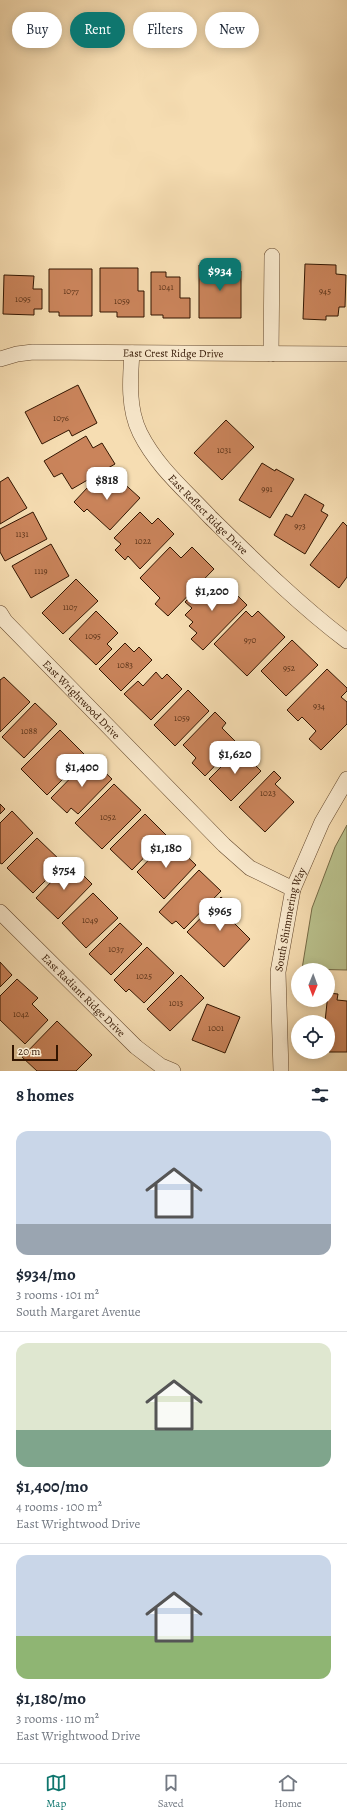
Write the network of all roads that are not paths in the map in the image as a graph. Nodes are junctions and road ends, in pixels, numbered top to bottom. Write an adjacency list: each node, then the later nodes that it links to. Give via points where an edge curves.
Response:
1 (272, 256): 3 (street)
2 (132, 353): 3 (street, East Crest Ridge Drive); 5 (street, East Crest Ridge Drive, via 33,352); 7 (street, East Reflect Ridge Drive, via 131,402 140,432 159,465 255,562)
3 (271, 354): 4 (street, East Crest Ridge Drive)
4 (347, 354)
5 (0, 359)
6 (0, 613): 9 (street, East Wrightwood Drive, via 224,845 250,868)
7 (347, 641)
8 (347, 779): 9 (street, South Shimmering Way, via 322,822)
9 (293, 889): 12 (street, South Shimmering Way, via 278,972)
10 (0, 912): 11 (street, East Radiant Ridge Drive, via 136,1047 161,1066)
11 (173, 1071)
12 (281, 1071)

